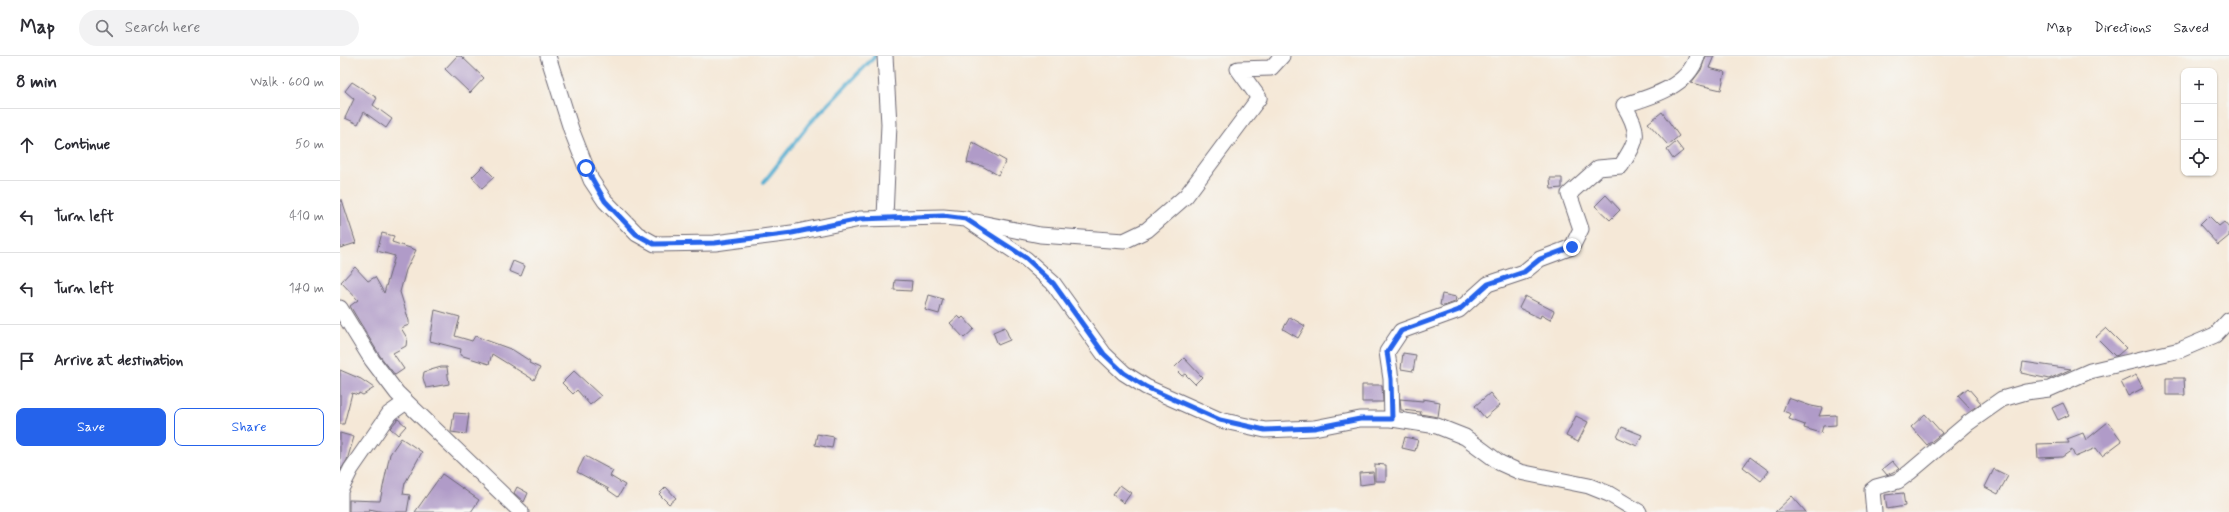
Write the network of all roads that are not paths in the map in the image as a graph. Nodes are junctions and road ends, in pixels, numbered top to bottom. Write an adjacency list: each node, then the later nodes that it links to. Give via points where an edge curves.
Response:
1 (548, 56): 5 (street, via 571,129 591,180 605,201 636,234 654,244 715,243)
2 (884, 56): 5 (street, via 889,124)
3 (1282, 56): 6 (street, via 1272,68 1238,69 1259,98 1186,196 1147,230 1124,241 1101,240 1040,235)
4 (1697, 56): 10 (street, via 1694,67 1667,90 1624,105 1634,123 1635,144 1621,166 1598,168 1569,194 1581,229 1572,247 1540,259 1524,272 1488,284 1459,310 1401,331 1387,352)
5 (885, 217): 6 (street, via 943,216)
6 (966, 219): 10 (street, via 1026,258 1053,283 1104,354 1124,373 1146,387 1220,420 1265,430 1314,428 1360,419)
7 (340, 308): 9 (street, via 372,360)
8 (2229, 320): 14 (street, via 2215,334 2180,350 2090,371 2049,389 2002,399 1968,423 1898,481 1872,490)
9 (406, 402): 11 (street, via 389,414 351,469 340,491); 12 (street)
10 (1392, 419): 13 (street, via 1437,426 1465,437 1500,464 1520,472 1589,486 1609,494)
11 (340, 512)
12 (521, 512)
13 (1639, 512)
14 (1874, 512)

